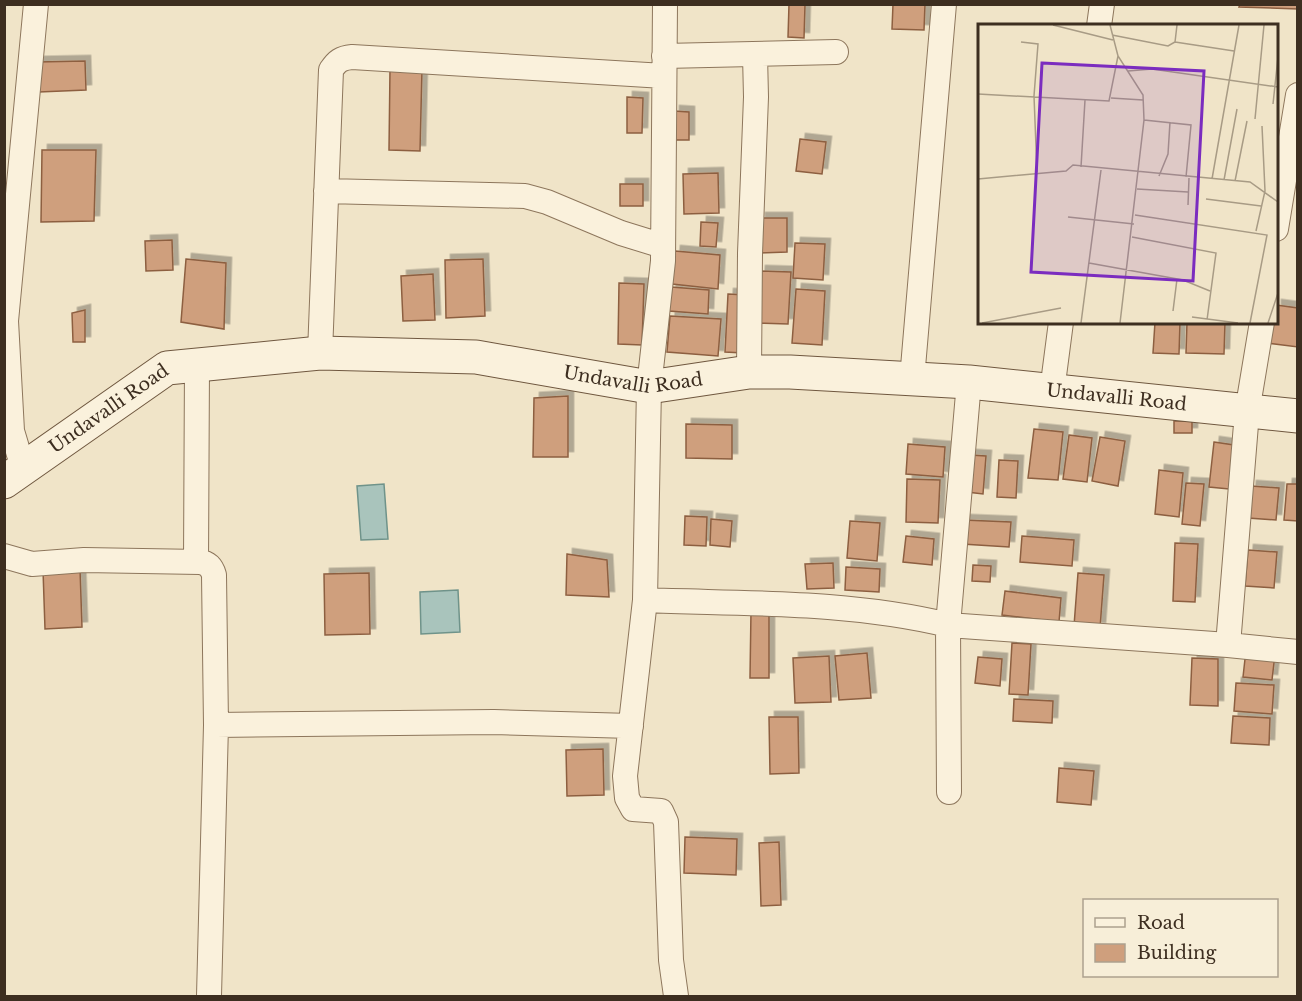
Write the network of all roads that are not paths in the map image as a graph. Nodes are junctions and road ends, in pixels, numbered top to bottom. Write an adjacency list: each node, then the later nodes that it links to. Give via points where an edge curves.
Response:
1 (36, 4): 25 (street, via 6,321)
2 (666, 4): 8 (street)
3 (944, 4): 19 (street)
4 (1101, 4): 5 (street)
5 (1099, 24)
6 (836, 52): 7 (street)
7 (755, 55): 8 (street); 18 (street)
8 (664, 66): 11 (street, via 343,58 331,70); 13 (street)
9 (1298, 94): 10 (street)
10 (1297, 99): 12 (street)
11 (326, 191): 13 (street, via 525,196); 16 (street)
12 (1278, 217)
13 (663, 246): 21 (street)
14 (1061, 324): 22 (street)
15 (1262, 324): 23 (street)
16 (320, 352): 17 (main road, Undavalli Road); 21 (main road, Undavalli Road, via 476,357)
17 (197, 365): 25 (main road, Undavalli Road, via 167,368); 27 (street)
18 (749, 372): 19 (main road, Undavalli Road); 21 (main road, Undavalli Road)
19 (912, 379): 20 (main road, Undavalli Road)
20 (969, 382): 22 (main road, Undavalli Road); 29 (street)
21 (650, 387): 28 (street)
22 (1052, 391): 23 (main road, Undavalli Road)
23 (1248, 412): 24 (main road, Undavalli Road); 30 (street)
24 (1298, 416)
25 (14, 475)
26 (4, 556): 27 (street, via 32,564 84,560)
27 (196, 562): 32 (street, via 205,563 214,575)
28 (645, 600): 29 (street, via 831,606); 33 (street)
29 (948, 625): 30 (street); 34 (street)
30 (1228, 645): 31 (street)
31 (1298, 652)
32 (216, 725): 33 (street, via 494,722); 35 (street)
33 (631, 726): 36 (street, via 625,776 628,804 661,812 666,822)
34 (949, 792)
35 (209, 996)
36 (676, 996)

